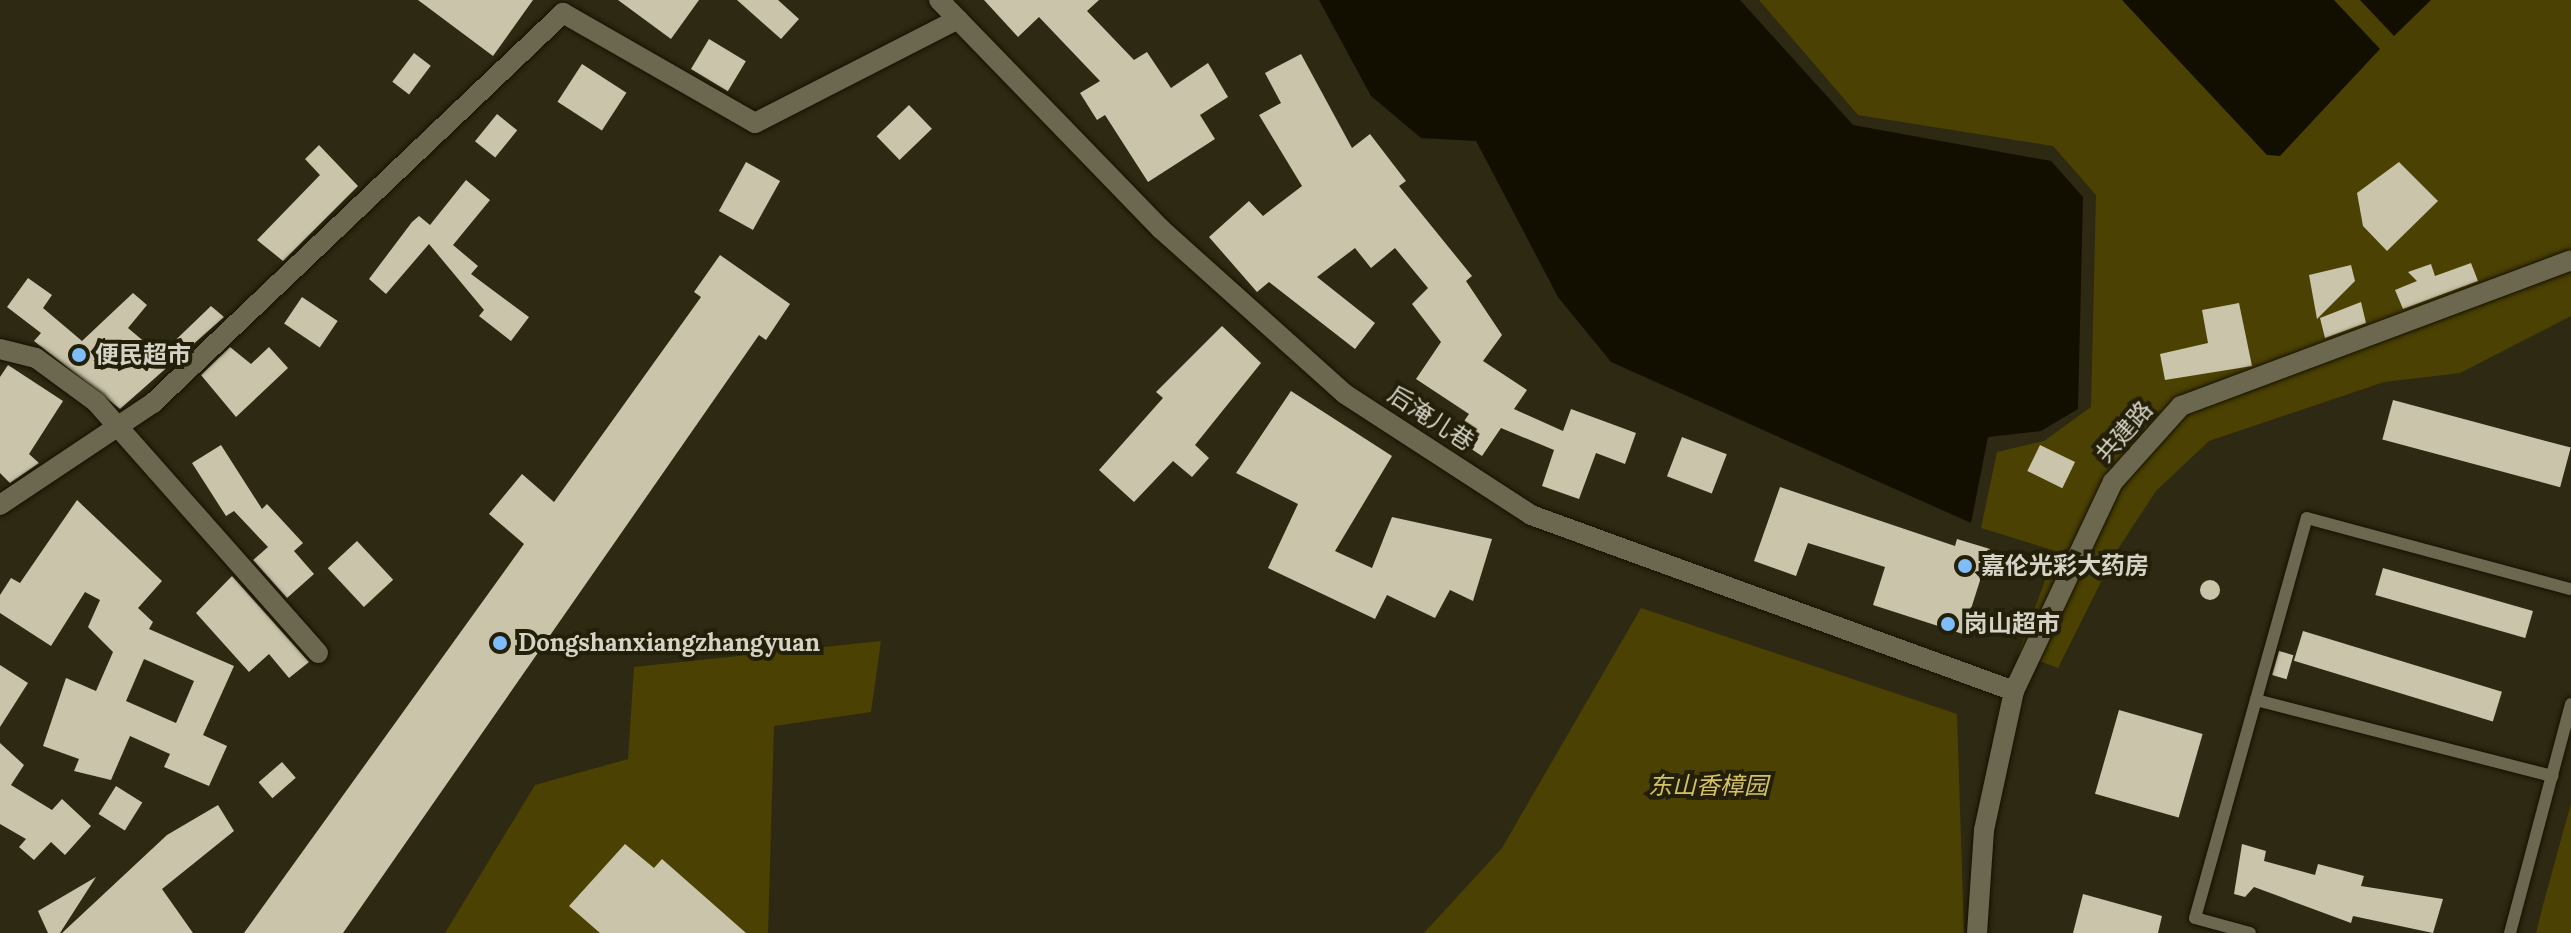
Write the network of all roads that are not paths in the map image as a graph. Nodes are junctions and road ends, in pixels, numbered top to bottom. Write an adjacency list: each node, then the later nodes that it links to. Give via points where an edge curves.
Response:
1 (939, 0): 2 (street, 后淹儿巷)
2 (958, 19): 5 (street, via 755,123 563,13 153,403); 9 (street, 后淹儿巷, via 1161,229 1345,394 1531,515)
3 (2571, 260): 9 (street, 共建路, via 2181,406 2113,482)
4 (0, 349): 5 (street, via 36,358)
5 (118, 427): 6 (street); 8 (street)
6 (0, 505)
7 (2571, 589): 10 (lane, via 2307,518)
8 (318, 653)
9 (2014, 691): 13 (street, 共建路, via 1984,830)
10 (2256, 700): 12 (lane); 14 (lane, via 2195,918)
11 (2571, 704): 12 (lane)
12 (2552, 776): 15 (lane)
13 (1977, 933)
14 (2250, 933)
15 (2510, 933)

